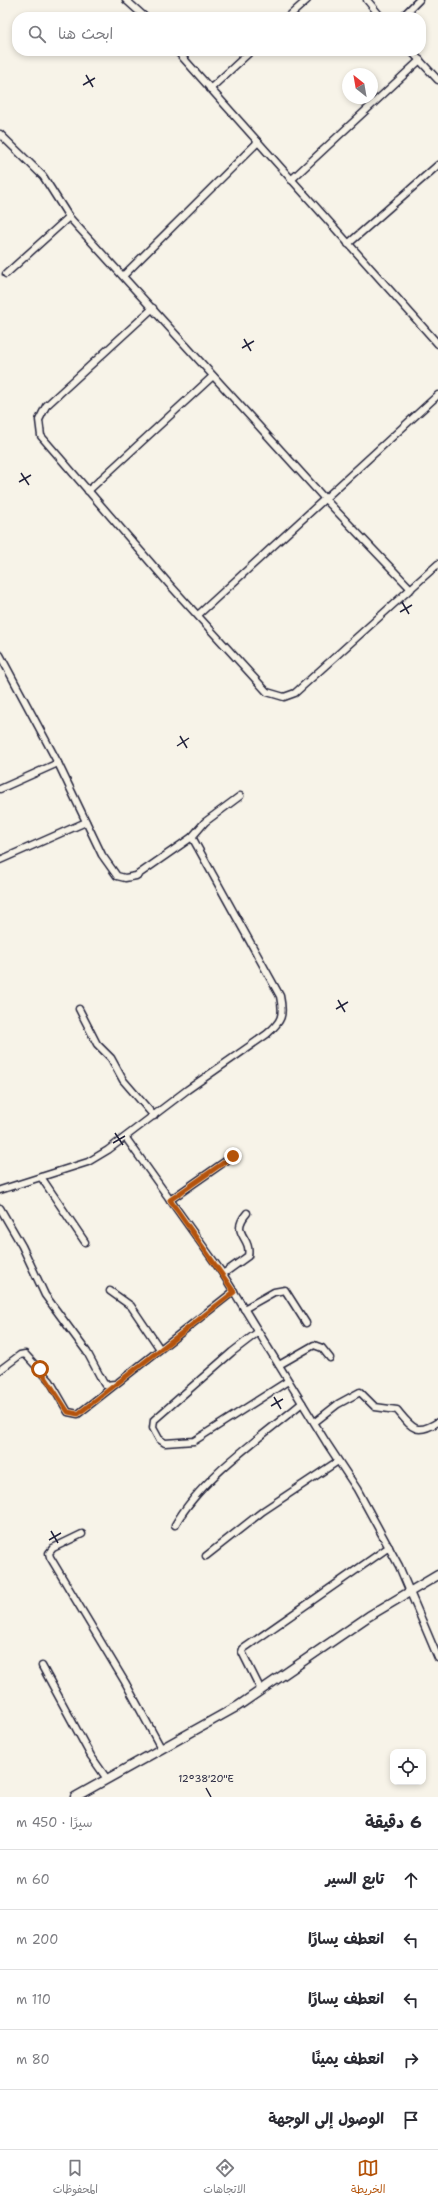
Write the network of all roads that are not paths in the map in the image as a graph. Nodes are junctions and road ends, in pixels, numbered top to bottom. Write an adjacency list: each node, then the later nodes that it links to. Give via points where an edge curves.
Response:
1 (126, 0): 5 (street)
2 (307, 0): 6 (street)
3 (367, 0): 7 (street)
4 (419, 0): 8 (street)
5 (139, 12)
6 (294, 12)
7 (377, 12)
8 (407, 12)
9 (181, 56): 14 (street)
10 (245, 56): 14 (street)
11 (416, 56): 12 (street)
12 (420, 60): 13 (street); 18 (street)
13 (438, 80)
14 (210, 88): 16 (street)
15 (0, 134): 19 (street, via 43,176)
16 (258, 142): 18 (street); 22 (street)
17 (438, 165): 20 (street)
18 (291, 180): 20 (street)
19 (70, 217): 21 (street); 22 (street)
20 (348, 244): 24 (street)
21 (6, 274)
22 (124, 276): 23 (street)
23 (154, 308): 25 (street); 27 (street, via 41,412 39,428 45,443)
24 (438, 344)
25 (213, 376): 27 (street); 28 (street)
26 (438, 395): 28 (street)
27 (88, 491): 31 (street)
28 (325, 499): 30 (street); 31 (street)
29 (438, 564): 30 (street)
30 (411, 589): 31 (street, via 300,690 284,697 267,692)
31 (198, 615)
32 (0, 655): 33 (street)
33 (58, 763): 34 (street); 36 (street)
34 (0, 789)
35 (240, 796): 37 (street, via 205,822)
36 (86, 822): 37 (street, via 110,868 117,876 125,878 136,876); 38 (street)
37 (192, 837): 40 (street, via 280,996 283,1011 279,1024 267,1034)
38 (0, 860)
39 (79, 1010): 40 (street, via 97,1044 111,1058 123,1080)
40 (154, 1116): 41 (street)
41 (126, 1138): 43 (street, via 88,1162); 45 (street)
42 (233, 1156): 45 (street)
43 (41, 1177): 44 (street); 48 (street)
44 (0, 1190)
45 (170, 1200): 49 (street)
46 (0, 1208): 60 (street, via 22,1246 45,1295 87,1352 103,1382 106,1385)
47 (247, 1213): 49 (street, via 239,1227 249,1250 248,1256)
48 (85, 1242)
49 (222, 1274): 51 (street)
50 (110, 1291): 55 (street, via 131,1306)
51 (234, 1292): 52 (street); 55 (street)
52 (244, 1310): 53 (street, via 274,1292 285,1290); 54 (street)
53 (306, 1323)
54 (258, 1332): 57 (street); 59 (street, via 154,1420 153,1428 159,1439 165,1443 201,1438)
55 (160, 1349): 60 (street)
56 (330, 1358): 57 (street, via 322,1348 314,1345)
57 (279, 1365): 59 (street)
58 (0, 1370): 60 (street, via 20,1354 25,1354 50,1381 68,1412 75,1414)
59 (288, 1381): 61 (street)
60 (114, 1384)
61 (302, 1403): 62 (street); 65 (street, via 192,1498)
62 (314, 1422): 63 (street, via 360,1392 375,1408 397,1410 417,1429 426,1430); 64 (street)
63 (438, 1422)
64 (338, 1461): 67 (street, via 357,1489); 68 (street, via 263,1511)
65 (175, 1525)
66 (82, 1534): 74 (street, via 53,1548 49,1553 50,1557 125,1682)
67 (389, 1547): 70 (street); 73 (street, via 243,1649 242,1652)
68 (206, 1556)
69 (438, 1575): 70 (street)
70 (411, 1591): 71 (street); 73 (street)
71 (438, 1658)
72 (42, 1666): 75 (street, via 91,1756)
73 (261, 1690): 74 (street, via 238,1706)
74 (161, 1748): 75 (street)
75 (107, 1779): 76 (street)
76 (76, 1797)

